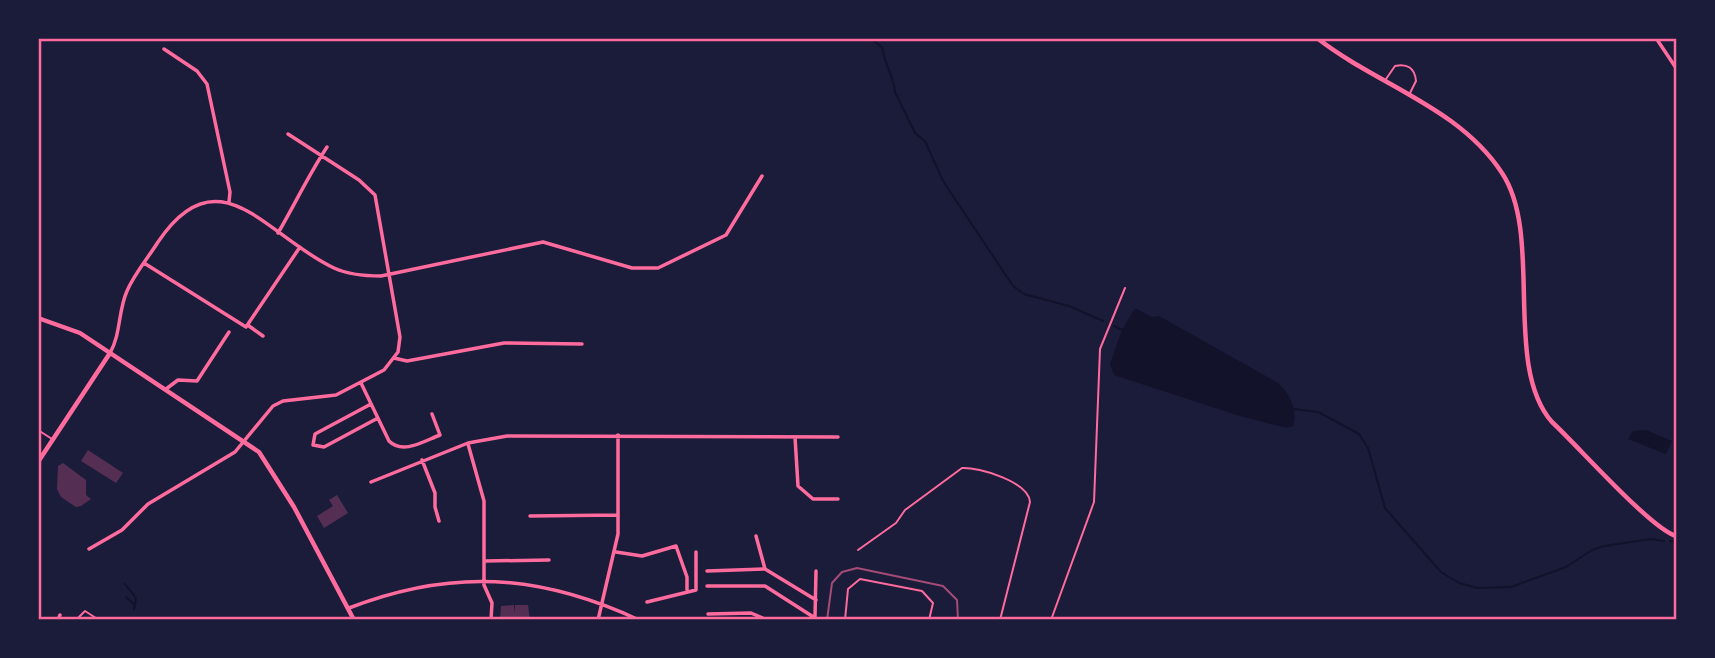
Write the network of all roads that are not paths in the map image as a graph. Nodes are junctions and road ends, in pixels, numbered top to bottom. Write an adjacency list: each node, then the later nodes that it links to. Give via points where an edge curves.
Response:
1 (1317, 38): 5 (street)
2 (1657, 38): 4 (street)
3 (164, 49): 11 (street, via 197,71 207,84)
4 (1676, 68)
5 (1385, 80): 6 (street); 6 (lane, via 1395,66 1406,65 1416,76)
6 (1409, 94): 44 (street, via 1454,122 1504,176 1520,228 1522,298 1532,377 1544,413 1662,529)
7 (288, 134): 9 (street)
8 (327, 148): 9 (street)
9 (321, 156): 12 (street); 15 (street, via 375,195)
10 (762, 176): 15 (street, via 726,235 658,268 632,268 542,242)
11 (229, 202): 12 (street); 14 (street, via 208,200 184,209)
12 (278, 233): 13 (street)
13 (300, 247): 15 (street, via 342,271); 18 (street)
14 (145, 263): 18 (street); 22 (street, via 127,292 117,341)
15 (390, 274): 23 (street, via 400,337)
16 (1125, 288): 73 (lane, via 1100,349 1094,502)
17 (38, 317): 22 (street, via 70,328)
18 (249, 326): 20 (street)
19 (229, 332): 25 (street, via 197,381 178,380)
20 (263, 336)
21 (582, 344): 23 (street, via 510,343 407,361)
22 (110, 353): 25 (street); 33 (street)
23 (394, 358): 24 (street, via 384,370)
24 (361, 383): 26 (street); 34 (street, via 336,395 277,404)
25 (166, 389): 34 (street)
26 (371, 404): 28 (street); 28 (street, via 315,433 313,444 324,446)
27 (432, 414): 28 (street, via 440,435 404,448 391,444)
28 (378, 418)
29 (38, 430): 33 (lane)
30 (618, 435): 31 (street); 35 (street, via 507,436); 40 (street)
31 (795, 437): 32 (street); 39 (street, via 798,485 813,499)
32 (838, 437)
33 (54, 440): 37 (street)
34 (246, 442): 45 (street, via 141,509 122,530); 60 (street, via 272,470)
35 (468, 443): 36 (street); 50 (street, via 484,501)
36 (422, 460): 38 (street); 42 (street, via 435,493)
37 (38, 462)
38 (371, 482)
39 (838, 499)
40 (618, 515): 41 (street); 47 (street)
41 (530, 516)
42 (439, 521)
43 (756, 536): 51 (street)
44 (1676, 536)
45 (89, 549)
46 (858, 550): 72 (lane, via 962,468 1004,478 1026,492 1030,502)
47 (616, 552): 56 (street, via 642,556 676,546); 59 (street)
48 (696, 552): 56 (street, via 697,589)
49 (549, 560): 50 (street)
50 (484, 561): 54 (street)
51 (765, 569): 52 (street); 57 (street)
52 (707, 571)
53 (816, 571): 57 (street)
54 (484, 580): 59 (street, via 537,584); 60 (street, via 410,588); 66 (street, via 492,603)
55 (707, 586): 62 (street, via 765,586)
56 (687, 590): 58 (street)
57 (816, 600): 62 (street)
58 (648, 602)
59 (603, 603): 67 (street); 68 (street)
60 (349, 608): 65 (street)
61 (708, 614): 69 (street, via 751,613)
62 (815, 619)
63 (76, 620): 64 (lane, via 85,611)
64 (99, 620)
65 (354, 620)
66 (491, 620)
67 (598, 620)
68 (639, 620)
69 (767, 620)
70 (845, 620): 71 (lane, via 848,589 860,579 922,590 933,603)
71 (929, 620)
72 (1000, 620)
73 (1051, 620)

